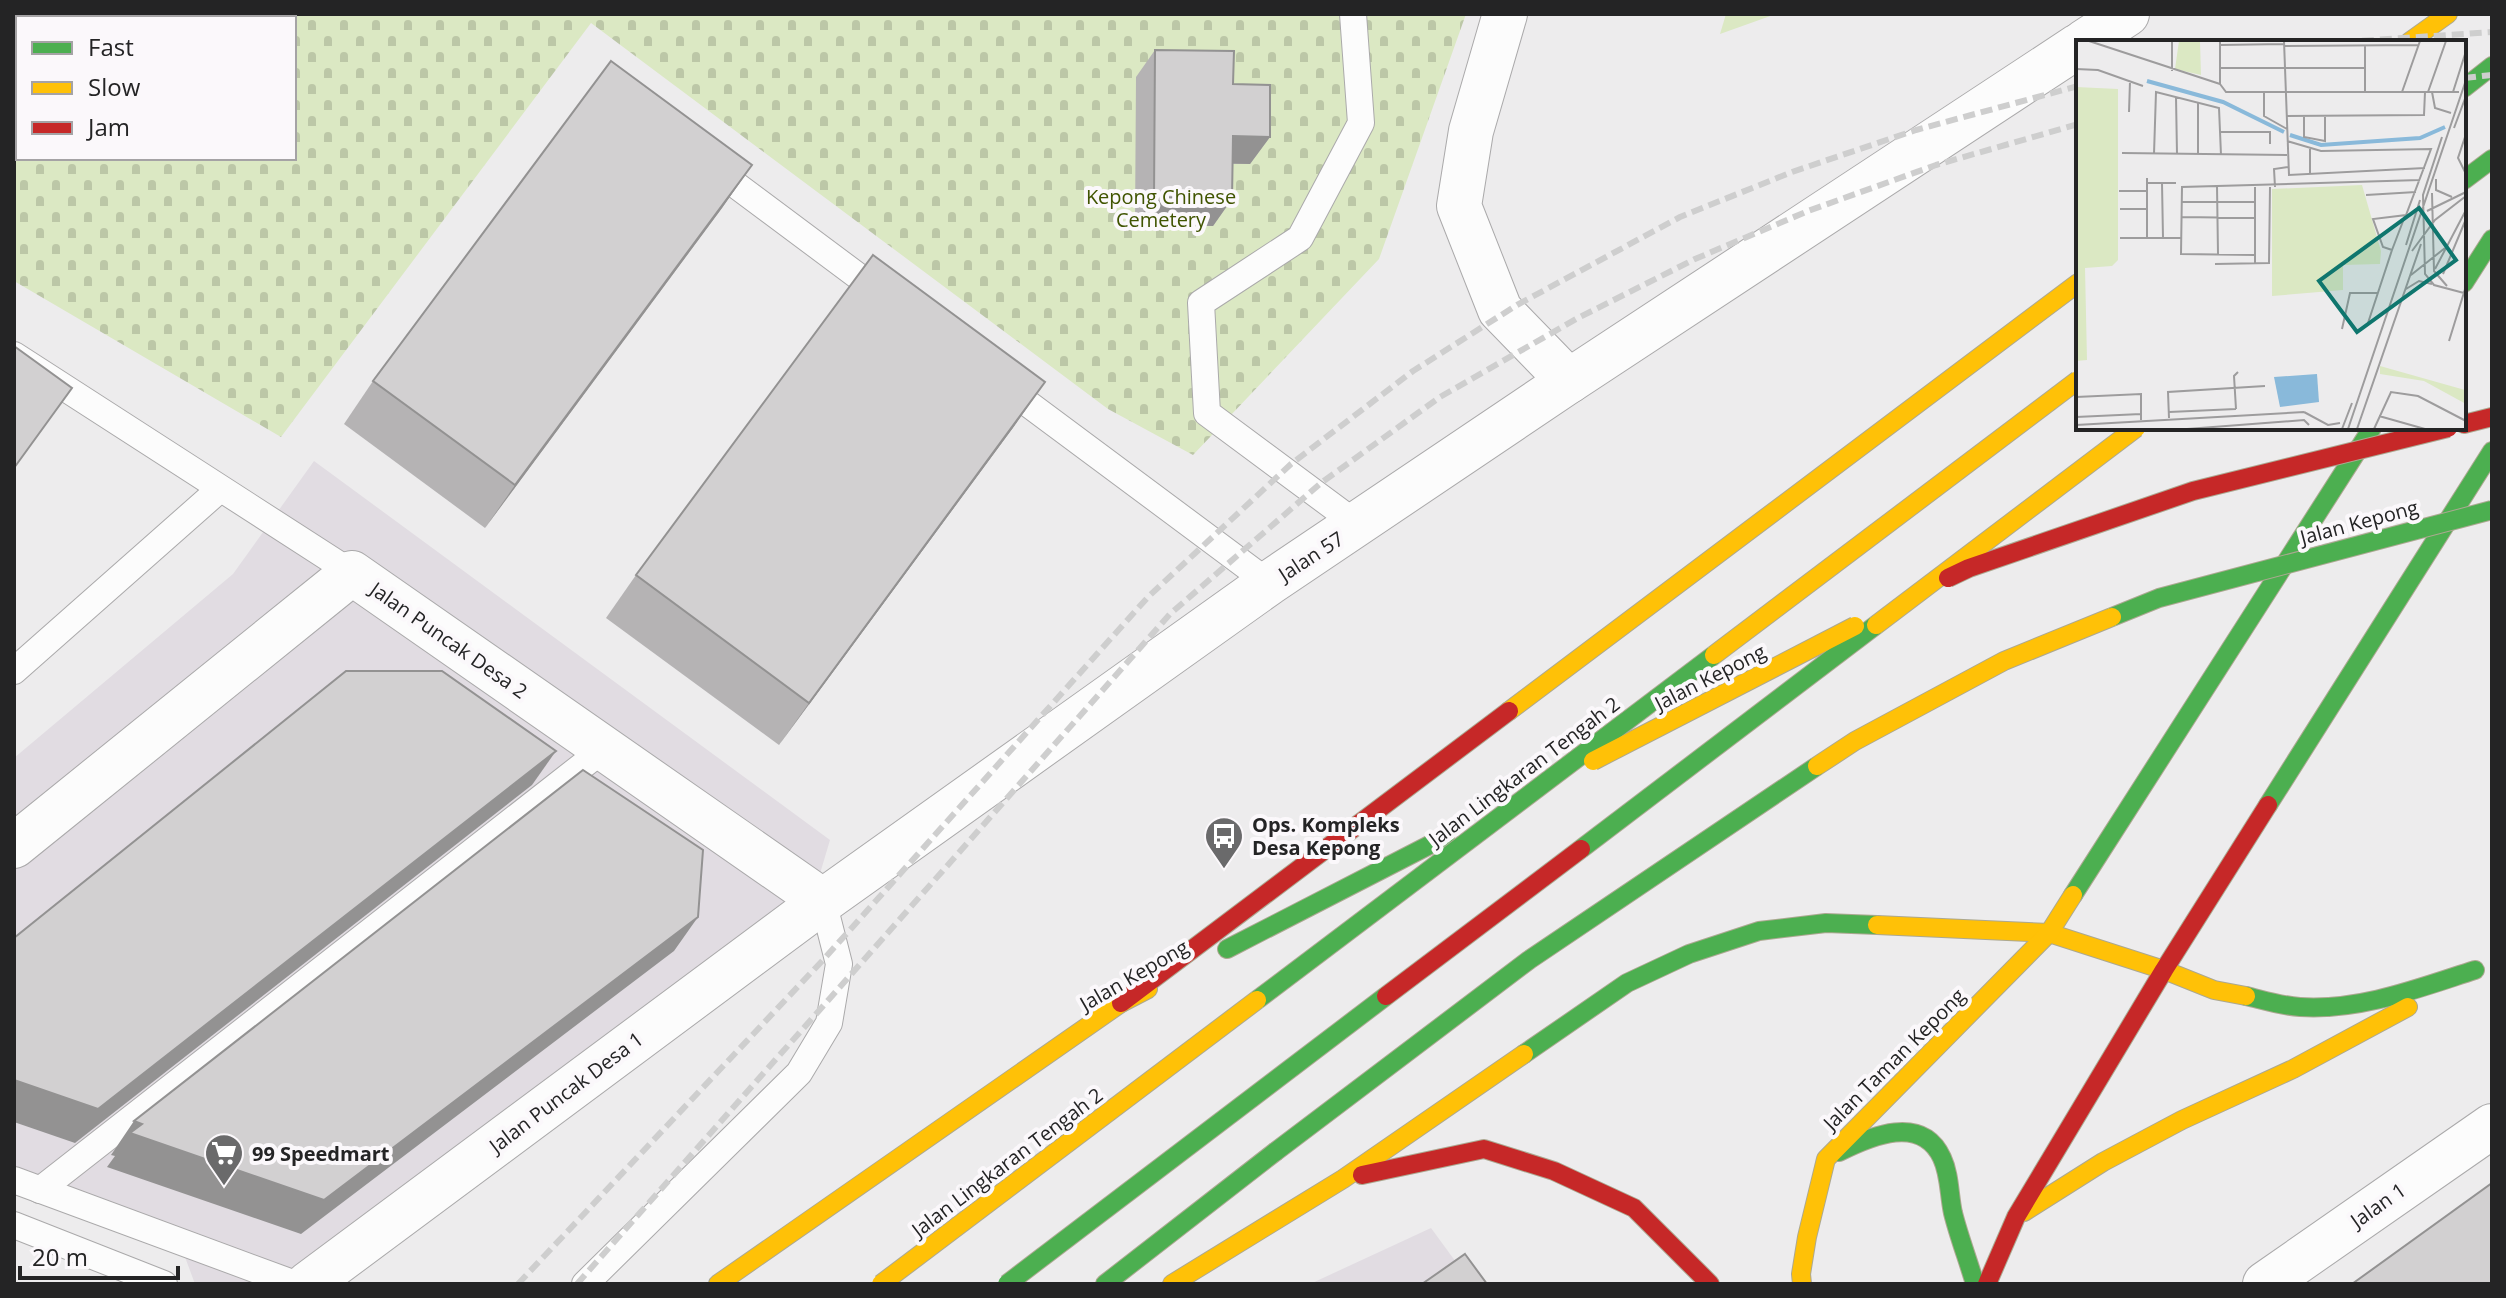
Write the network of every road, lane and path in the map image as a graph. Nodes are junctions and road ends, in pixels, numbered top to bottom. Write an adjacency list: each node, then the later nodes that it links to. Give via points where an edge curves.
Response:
1 (1353, 14): 30 (lane, via 1361,123 1300,238 1201,303 1207,413)
2 (1505, 14): 20 (street, via 1471,131 1459,206 1500,310)
3 (2127, 14): 5 (street)
4 (2448, 14): 6 (main road)
5 (2087, 40)
6 (2412, 40)
7 (2076, 47): 20 (street, Jalan 57)
8 (2492, 66): 9 (main road)
9 (2466, 86)
10 (686, 147): 17 (lane)
11 (2492, 158): 12 (main road); 13 (main road)
12 (2466, 161)
13 (2466, 178)
14 (2492, 239): 15 (main road)
15 (2466, 280)
16 (2076, 285): 41 (main road)
17 (901, 309)
18 (14, 355): 28 (lane)
19 (977, 365): 32 (lane)
20 (1569, 381): 30 (street, Jalan 57)
21 (2076, 382): 54 (main road, Jalan Lingkaran Tengah 2, bridge)
22 (2492, 417): 23 (main road)
23 (2466, 424)
24 (2133, 430): 55 (main road, bridge)
25 (2371, 430): 37 (main road, Jalan Taman Kepong)
26 (2440, 430): 41 (main road, Jalan Kepong, bridge, via 2193,491 1969,568)
27 (2492, 451): 39 (main road)
28 (220, 489): 31 (lane); 33 (lane)
29 (2492, 510): 56 (main road, Jalan Kepong, bridge, via 2159,598 2004,661 1855,741 1529,960)
30 (1358, 525): 32 (street, Jalan 57)
31 (352, 573): 34 (street, Jalan Puncak Desa 2); 35 (street, Jalan Puncak Desa 2)
32 (1269, 583): 36 (street, Jalan 57)
33 (14, 671)
34 (605, 748): 36 (street, Jalan Puncak Desa 2); 46 (lane)
35 (14, 846)
36 (823, 901): 51 (street, Jalan Puncak Desa 1); 52 (lane, via 839,964 829,1023 799,1073)
37 (2049, 933): 39 (main road); 43 (main road, Jalan Taman Kepong); 44 (main road, via 1826,923 1759,931 1689,954 1627,983)
38 (2492, 958): 40 (main road)
39 (2164, 970): 40 (main road, via 2214,990 2300,1007 2357,1004); 47 (main road)
40 (2475, 970): 47 (main road, via 2293,1069 2103,1162)
41 (1121, 1003): 53 (main road, Jalan Kepong)
42 (2492, 1126): 62 (street, Jalan 1)
43 (1826, 1159): 59 (main road, Jalan Taman Kepong); 60 (main road, via 1890,1131 1927,1138 1941,1154)
44 (1343, 1179): 57 (main road); 58 (main road, via 1484,1149 1554,1171 1634,1208)
45 (14, 1180): 46 (lane)
46 (40, 1190): 50 (lane)
47 (2016, 1217): 61 (main road)
48 (14, 1225): 49 (lane)
49 (164, 1284)
50 (295, 1284)
51 (308, 1284)
52 (585, 1284)
53 (718, 1284)
54 (881, 1284)
55 (1007, 1284)
56 (1105, 1284)
57 (1172, 1284)
58 (1710, 1284)
59 (1802, 1284)
60 (1975, 1284)
61 (1987, 1284)
62 (2265, 1284)

